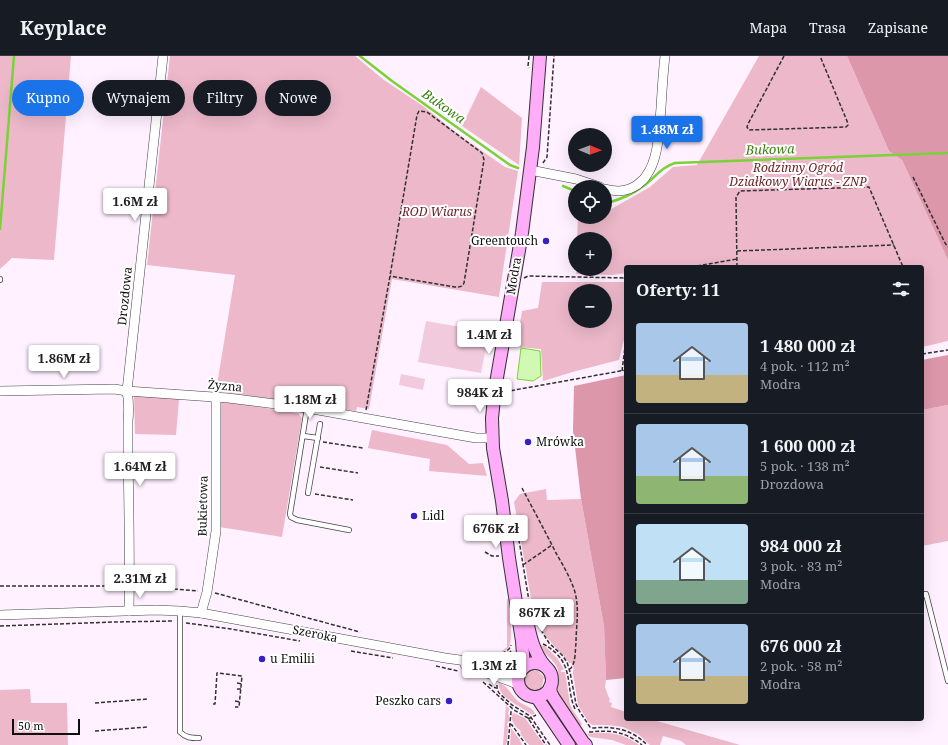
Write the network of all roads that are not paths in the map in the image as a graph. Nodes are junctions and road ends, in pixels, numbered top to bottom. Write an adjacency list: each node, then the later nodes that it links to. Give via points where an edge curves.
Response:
1 (163, 56): 8 (street, Drozdowa)
2 (540, 56): 4 (street, Modra)
3 (665, 56): 6 (street, via 658,138 651,168 646,177 629,190)
4 (535, 169): 5 (street); 13 (street, Modra, via 522,233 501,391 492,414)
5 (579, 180)
6 (612, 190)
7 (0, 391): 8 (street, Żyzna)
8 (127, 391): 9 (street, Żyzna); 19 (street, Drozdowa)
9 (216, 397): 10 (street, Żyzna); 21 (street, Bukietowa, via 216,531 207,592)
10 (307, 408): 12 (lane); 13 (street, Żyzna, via 476,438)
11 (320, 424): 14 (lane)
12 (303, 436): 14 (lane); 17 (lane, via 291,517)
13 (492, 438): 16 (street, Modra)
14 (317, 440): 15 (lane)
15 (308, 493)
16 (502, 501): 24 (street, Modra, via 516,557 530,636); 25 (street, Modra)
17 (349, 530)
18 (924, 594): 26 (lane, via 926,594)
19 (130, 611): 20 (street, Szeroka); 22 (street, Szeroka)
20 (180, 611): 21 (street, Szeroka); 30 (lane, via 180,732 190,738)
21 (201, 613): 23 (street, Szeroka)
22 (0, 615)
23 (448, 659): 25 (street, Szeroka); 28 (street, Szeroka, via 517,684)
24 (545, 666): 25 (street, via 534,662); 27 (street, via 552,676)
25 (524, 667): 28 (street, via 518,676)
26 (948, 681)
27 (550, 687): 29 (street, via 541,696); 32 (street, via 553,697)
28 (520, 688): 29 (street)
29 (534, 697): 31 (street, via 539,700)
30 (199, 738)
31 (568, 745)
32 (586, 745)

